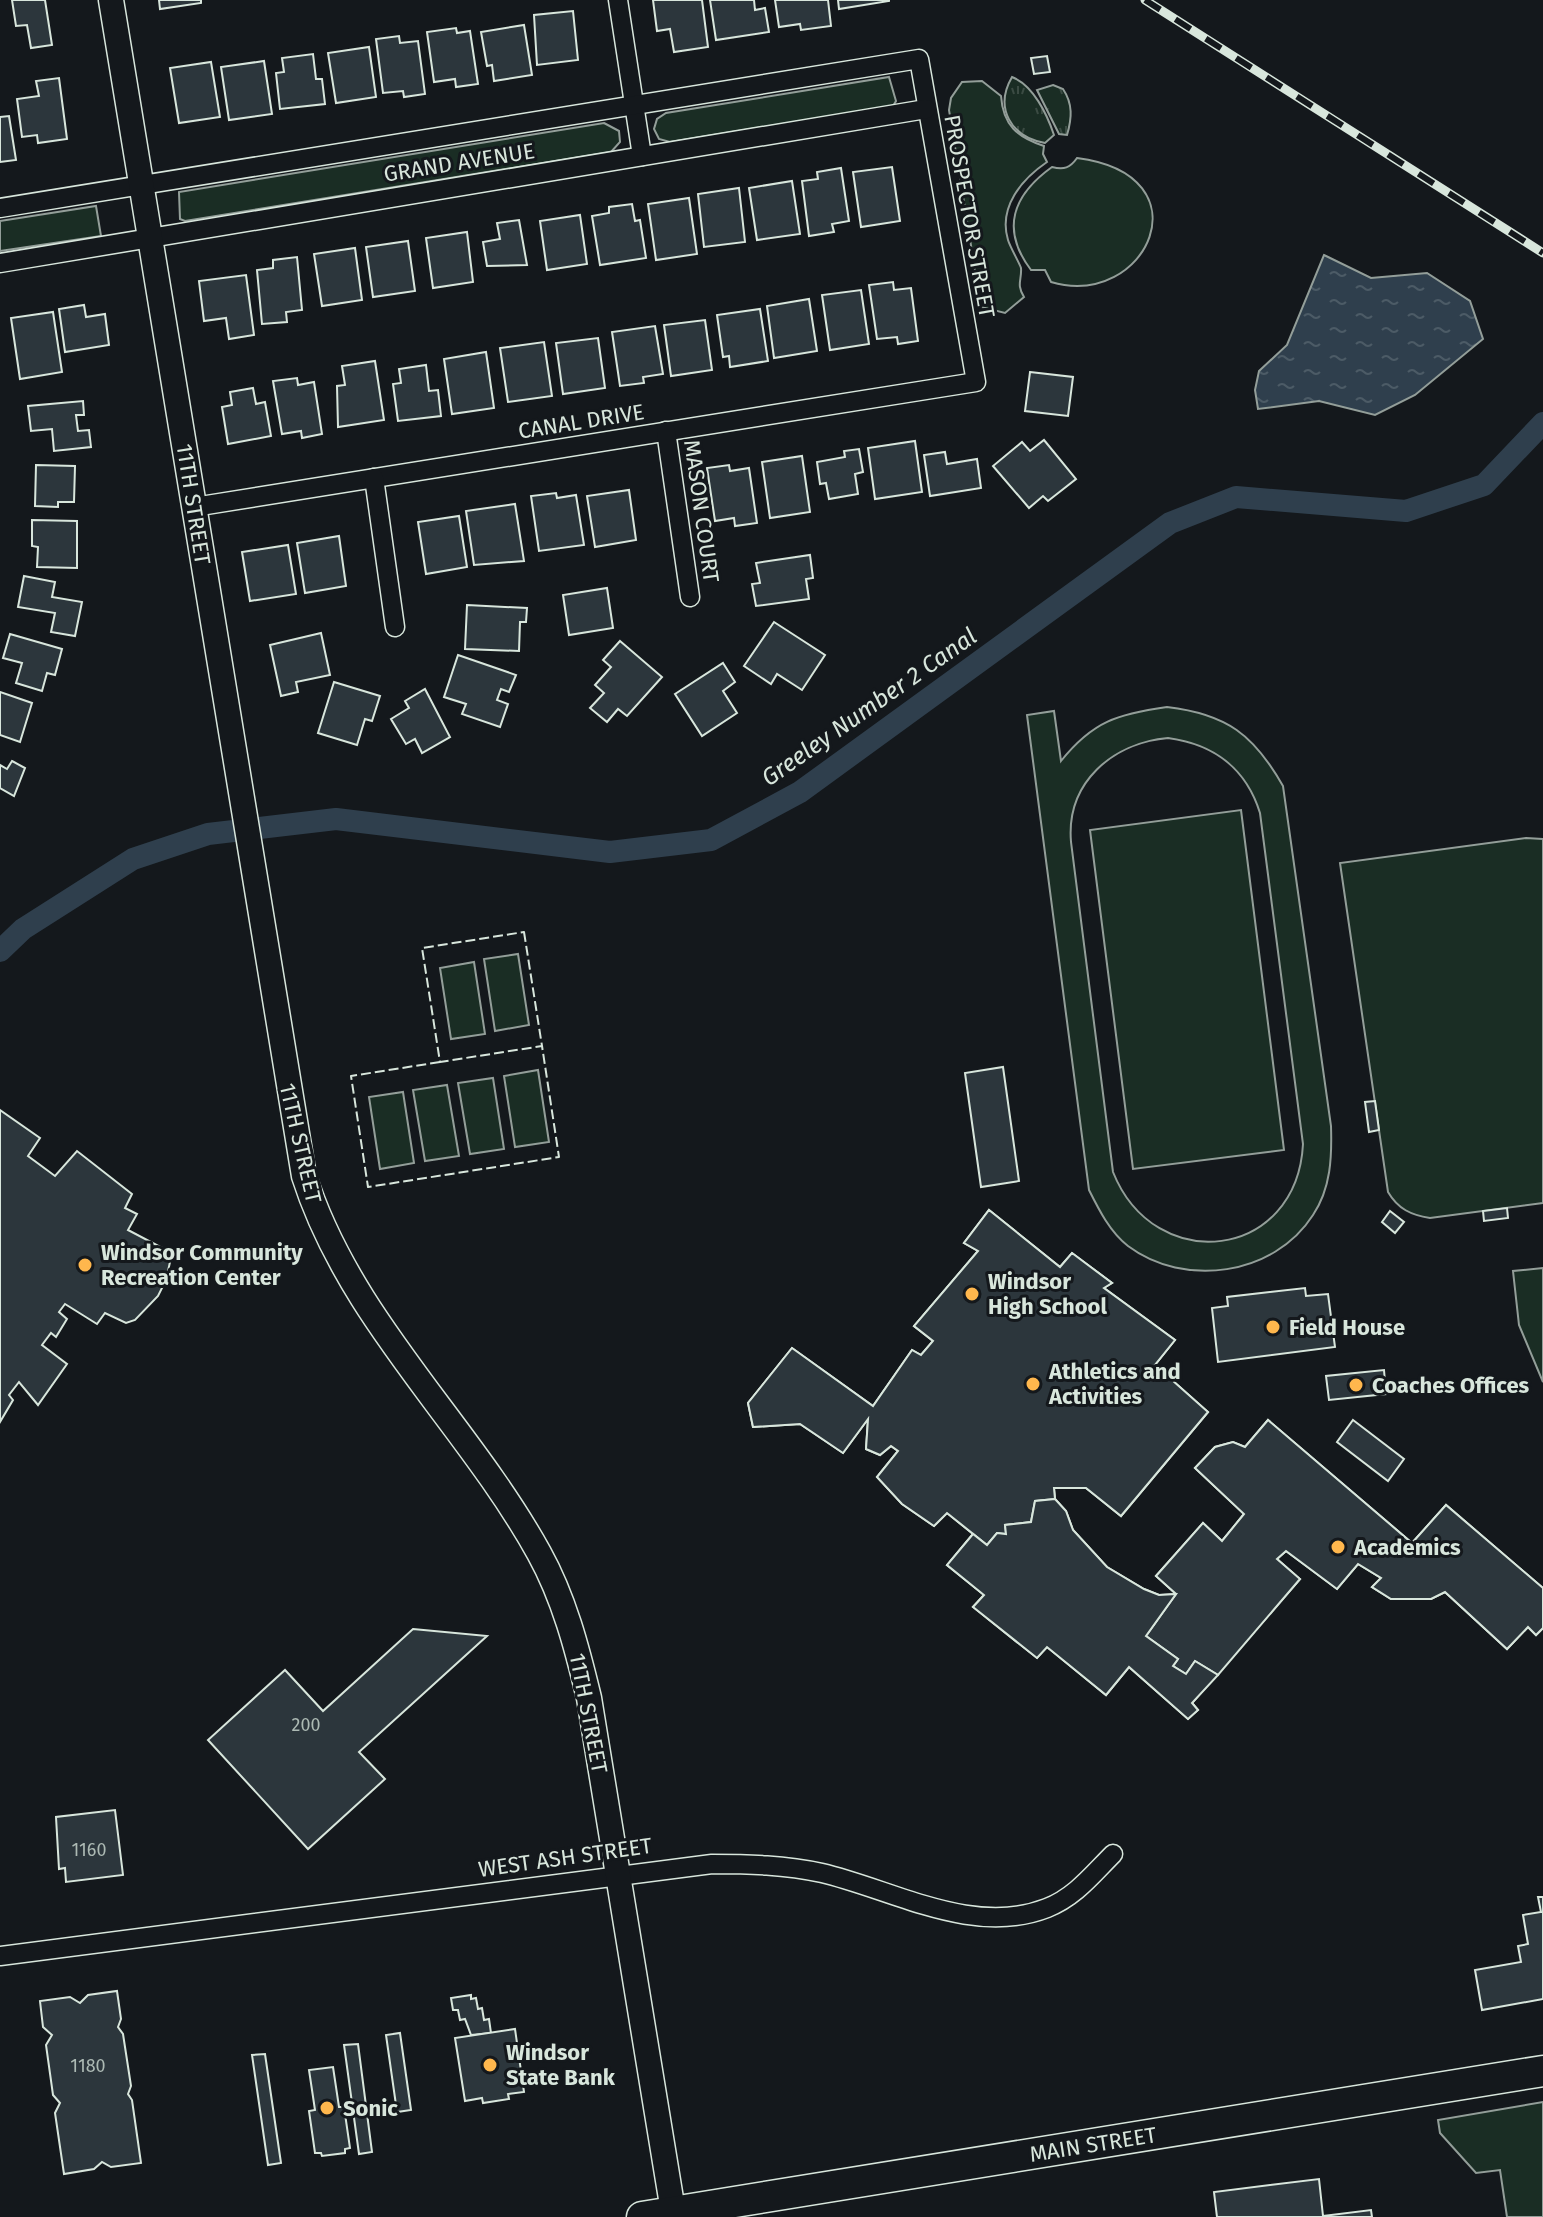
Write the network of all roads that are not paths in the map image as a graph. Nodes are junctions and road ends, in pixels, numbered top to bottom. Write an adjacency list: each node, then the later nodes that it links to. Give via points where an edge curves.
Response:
1 (111, 0): 7 (street, 11TH STREET)
2 (618, 0): 4 (street)
3 (919, 59): 4 (street, GRAND AVENUE); 5 (street, PROSPECTOR STREET)
4 (634, 105): 6 (street); 7 (street, GRAND AVENUE)
5 (926, 109): 6 (street, GRAND AVENUE); 11 (street, PROSPECTOR STREET)
6 (642, 156): 9 (street, GRAND AVENUE)
7 (141, 185): 8 (street, GRAND AVENUE); 9 (street, 11TH STREET)
8 (0, 208)
9 (150, 237): 10 (street, GRAND AVENUE); 14 (street, 11TH STREET)
10 (0, 263)
11 (976, 382): 12 (street, CANAL DRIVE)
12 (666, 431): 13 (street, CANAL DRIVE); 15 (street, MASON COURT)
13 (374, 478): 14 (street, CANAL DRIVE); 16 (street)
14 (194, 507): 18 (street, 11TH STREET, via 294,1123 314,1206 347,1274 540,1555 577,1647)
15 (690, 597)
16 (395, 627)
17 (1113, 1854): 18 (street, WEST ASH STREET, via 1073,1895 1016,1916 986,1918 785,1867 712,1864)
18 (618, 1875): 19 (street, WEST ASH STREET); 21 (street, 11TH STREET)
19 (0, 1956)
20 (1543, 2071): 21 (main road, MAIN STREET)
21 (674, 2214): 22 (main road, MAIN STREET)
22 (642, 2217)

